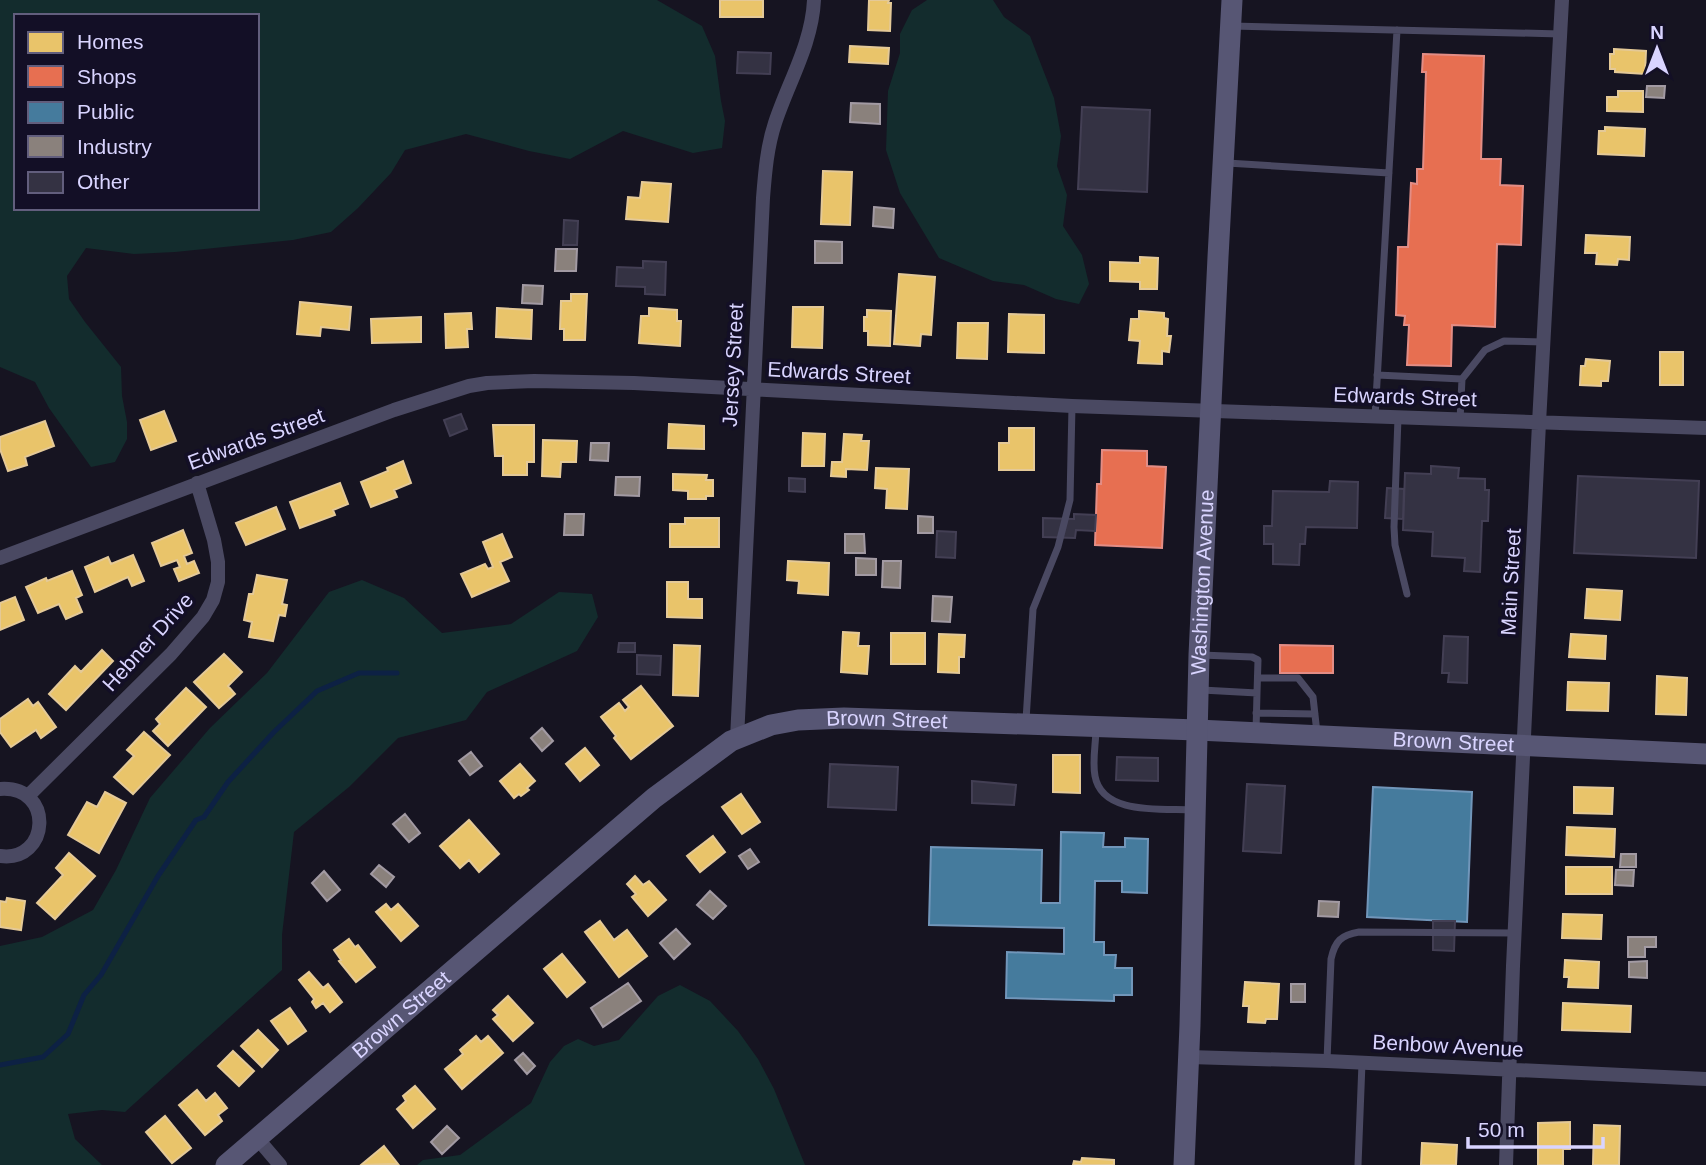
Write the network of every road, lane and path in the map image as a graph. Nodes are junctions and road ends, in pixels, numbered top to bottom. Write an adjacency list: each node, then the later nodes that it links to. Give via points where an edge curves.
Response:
1 (814, 0): 12 (street, Jersey Street, via 804,50 774,125 768,153)
2 (1232, 0): 4 (street, Washington Avenue)
3 (1562, 0): 6 (street, Main Street)
4 (1231, 26): 5 (lane); 7 (street, Washington Avenue)
5 (1396, 30): 6 (lane); 8 (lane)
6 (1560, 34): 9 (street, Main Street)
7 (1223, 163): 8 (lane); 14 (street, Washington Avenue)
8 (1389, 173): 10 (lane)
9 (1543, 342): 11 (lane, via 1504,341 1486,351); 18 (street, Main Street)
10 (1377, 374): 11 (lane); 15 (lane)
11 (1462, 379): 17 (lane)
12 (753, 390): 13 (street, Edwards Street); 20 (street, Edwards Street, via 534,381 478,385 394,410); 33 (street, Jersey Street)
13 (1072, 406): 14 (street, Edwards Street); 29 (lane, via 1070,500 1058,547 1033,608)
14 (1211, 410): 15 (street, Edwards Street); 23 (street, Washington Avenue)
15 (1375, 418): 16 (street, Edwards Street)
16 (1398, 418): 17 (street, Edwards Street); 22 (lane, via 1394,527)
17 (1460, 420): 18 (street, Edwards Street)
18 (1539, 423): 19 (street, Edwards Street); 34 (street, Main Street)
19 (1706, 428)
20 (197, 483): 21 (street, Edwards Street); 37 (street, Hebner Drive, via 218,562 213,600 171,653)
21 (0, 558)
22 (1406, 594)
23 (1199, 655): 24 (lane, via 1252,656 1258,660); 25 (street, Washington Avenue)
24 (1258, 678): 26 (lane); 27 (lane, via 1298,678 1313,697)
25 (1198, 690): 26 (lane); 31 (street, Washington Avenue)
26 (1257, 693): 28 (lane)
27 (1315, 714): 28 (lane); 32 (lane)
28 (1256, 723): 31 (street, Brown Street); 32 (street, Brown Street)
29 (1026, 724): 30 (street, Brown Street); 33 (street, Brown Street, via 798,720)
30 (1096, 727): 31 (street, Brown Street); 38 (lane, via 1095,775 1109,800 1126,807)
31 (1196, 730): 38 (street, Washington Avenue)
32 (1317, 736): 34 (street, Brown Street)
33 (737, 739): 46 (street, Brown Street, via 654,798)
34 (1525, 747): 35 (street, Brown Street); 40 (street, Main Street)
35 (1706, 754)
36 (0, 789): 37 (street)
37 (28, 796): 39 (street, via 38,810 39,832 26,850)
38 (1195, 810): 41 (street, Washington Avenue)
39 (0, 856)
40 (1515, 933): 42 (lane, via 1359,932 1338,941 1331,959); 44 (street, Main Street)
41 (1189, 1057): 42 (street, Benbow Avenue); 49 (street, Washington Avenue)
42 (1327, 1061): 43 (street, Benbow Avenue)
43 (1362, 1063): 44 (street, Benbow Avenue); 50 (lane)
44 (1510, 1070): 45 (street, Benbow Avenue); 51 (street, Main Street)
45 (1706, 1079)
46 (257, 1138): 47 (street, Brown Street); 48 (street)
47 (226, 1165)
48 (280, 1165)
49 (1184, 1165)
50 (1358, 1165)
51 (1506, 1165)

